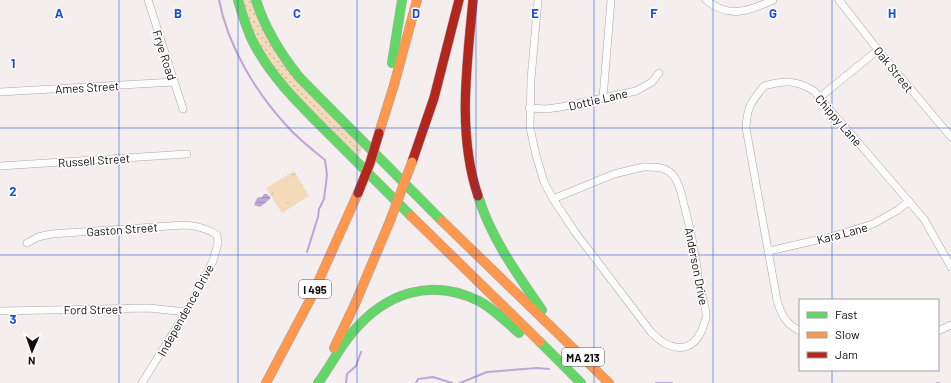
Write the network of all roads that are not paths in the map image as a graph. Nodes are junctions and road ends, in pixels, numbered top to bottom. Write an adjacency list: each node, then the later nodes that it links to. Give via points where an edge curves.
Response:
1 (148, 0): 15 (street, Frye Road)
2 (238, 0): 41 (highway, via 253,44 288,93)
3 (256, 0): 35 (highway, via 272,41 302,82)
4 (402, 0): 21 (highway)
5 (417, 0): 21 (highway, I 495)
6 (459, 0): 39 (highway, bridge, via 440,77 390,221 355,304)
7 (473, 0): 35 (highway, via 464,117 468,163 473,185 496,241)
8 (538, 0): 19 (street, Anderson Drive)
9 (611, 0): 18 (street)
10 (706, 0): 11 (street, via 720,9 735,13)
11 (773, 0)
12 (839, 0): 13 (street, Oak Street)
13 (878, 50): 17 (street); 22 (street, Oak Street)
14 (659, 73): 18 (street, Dottie Lane, via 645,87)
15 (174, 82): 16 (street, Ames Street); 20 (street, Frye Road)
16 (0, 92)
17 (820, 97): 26 (street, Chippy Lane); 29 (street, Chippy Lane, via 798,83 790,81 772,84 764,86 752,102 747,115 746,128)
18 (603, 98): 19 (street, Dottie Lane, via 562,107)
19 (530, 108): 25 (street, Anderson Drive, via 530,134 544,182)
20 (183, 109)
21 (383, 118): 38 (highway, I 495, bridge, via 358,193 310,300)
22 (951, 137)
23 (187, 154): 24 (street, Russell Street)
24 (0, 166)
25 (553, 199): 25 (street, Anderson Drive, via 595,181 643,167 665,169 670,172 681,194 705,306 706,318 699,336 692,343 678,348 658,340 575,232)
26 (909, 201): 29 (street, Kara Lane, via 873,224); 30 (street, Chippy Lane, via 924,219)
27 (217, 235): 28 (street, Gaston Street, via 197,226 184,225 57,234 38,237); 32 (street, Independence Drive, via 218,243 213,261)
28 (27, 243)
29 (769, 251): 34 (street, Chippy Lane, via 779,309 789,324)
30 (951, 267)
31 (0, 311): 32 (street, Ford Street, via 149,308)
32 (186, 312): 37 (street, Independence Drive)
33 (951, 325): 36 (street)
34 (799, 330)
35 (556, 331): 42 (highway, MA 213)
36 (939, 331)
37 (142, 383)
38 (266, 383)
39 (316, 383): 40 (highway, via 352,333 371,314 404,293 436,288 459,292 480,301)
40 (578, 383)
41 (582, 383)
42 (609, 383)

